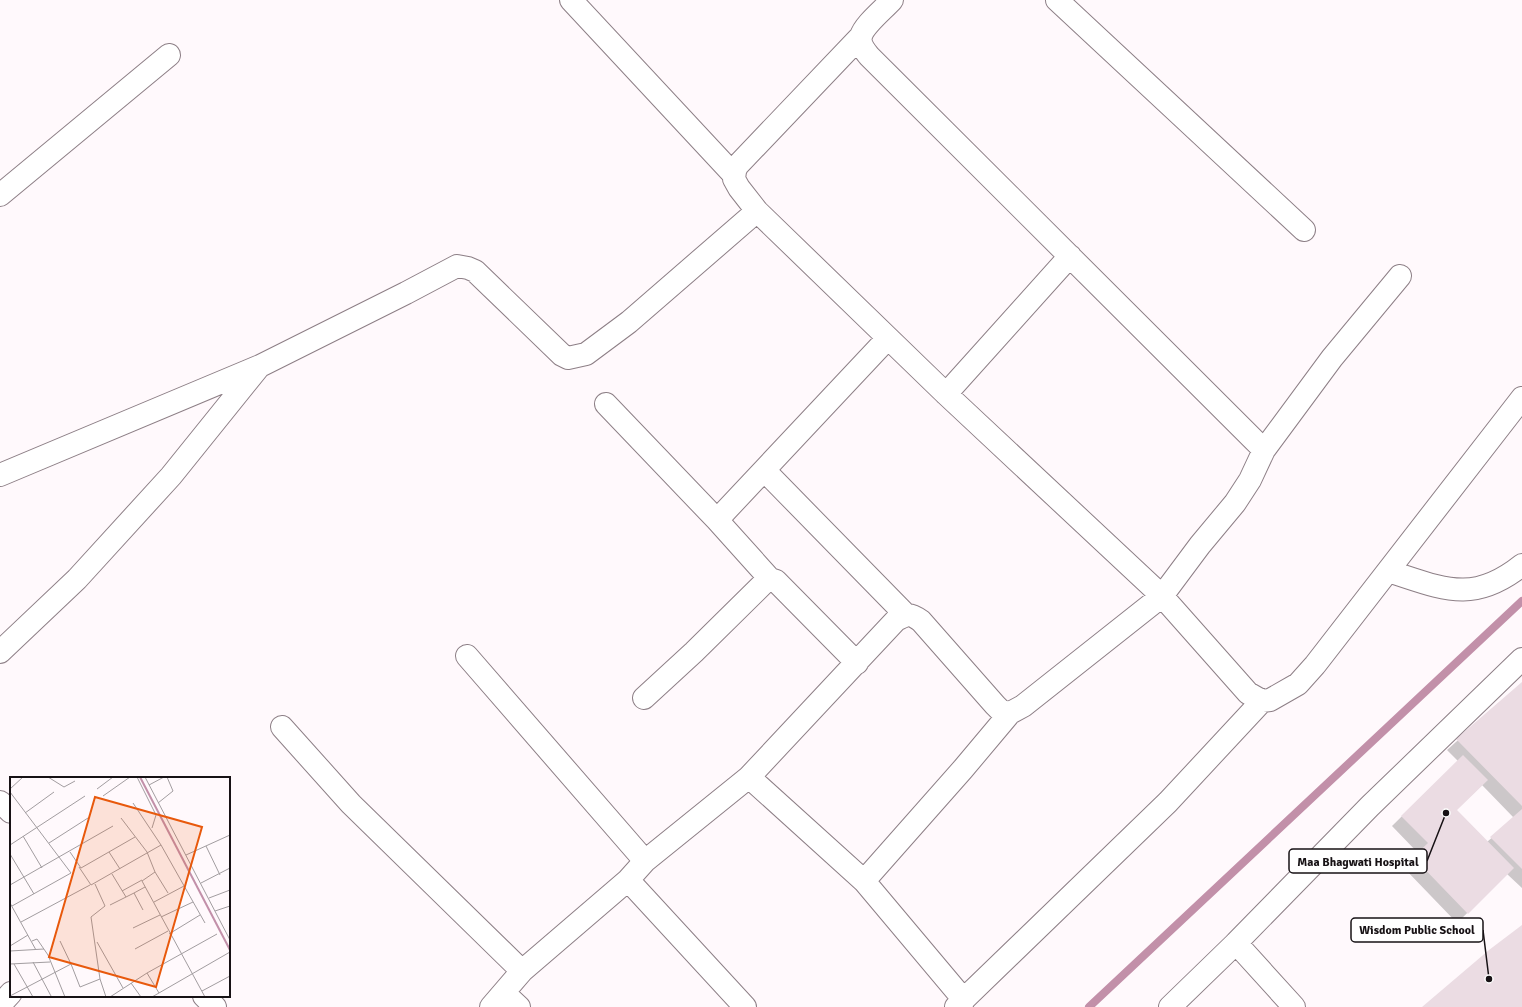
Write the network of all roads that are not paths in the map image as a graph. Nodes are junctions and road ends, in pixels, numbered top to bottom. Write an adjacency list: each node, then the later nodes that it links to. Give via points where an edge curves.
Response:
1 (571, 0): 6 (street)
2 (892, 0): 4 (street, via 864,29)
3 (1057, 0): 9 (street)
4 (860, 37): 6 (street, via 737,166); 10 (street, via 862,47 869,56)
5 (169, 55): 7 (street)
6 (734, 175): 8 (street, via 737,184)
7 (0, 196)
8 (757, 211): 12 (street); 13 (street, via 629,322 586,354 568,358 562,355 475,271 457,266)
9 (1304, 230)
10 (1070, 256): 14 (street); 17 (street)
11 (1400, 276): 17 (street, via 1332,358)
12 (888, 338): 14 (street); 18 (street)
13 (260, 366): 19 (street); 26 (street, via 171,476 77,579)
14 (946, 394): 24 (street)
15 (1522, 398): 22 (street)
16 (606, 404): 20 (street)
17 (1264, 450): 24 (street, via 1239,497)
18 (764, 471): 20 (street); 25 (street)
19 (0, 475)
20 (717, 520): 23 (street)
21 (1522, 565): 22 (street, via 1511,574 1482,588 1462,590 1442,588)
22 (1388, 571): 31 (street, via 1298,684 1270,700)
23 (770, 579): 29 (street, via 776,581); 30 (street)
24 (1162, 596): 31 (street, via 1248,693); 32 (street, via 1023,706)
25 (906, 615): 29 (street, via 896,620); 32 (street, via 921,621 994,705 1001,711)
26 (0, 652)
27 (467, 656): 37 (street)
28 (1522, 659): 40 (street, via 1370,806)
29 (858, 662): 34 (street)
30 (644, 698)
31 (1262, 701): 45 (street, via 1168,802)
32 (1010, 713): 39 (street)
33 (282, 727): 41 (street, via 351,804)
34 (749, 777): 37 (street); 39 (street)
35 (0, 802): 36 (street)
36 (10, 811)
37 (645, 861): 38 (street)
38 (628, 880): 41 (street); 48 (street)
39 (864, 881): 45 (street)
40 (1236, 943): 49 (street); 50 (street)
41 (522, 971): 44 (street)
42 (10, 994): 46 (street)
43 (205, 997): 47 (street)
44 (505, 1002)
45 (960, 1003)
46 (0, 1005)
47 (215, 1007)
48 (744, 1007)
49 (1170, 1007)
50 (1294, 1007)

